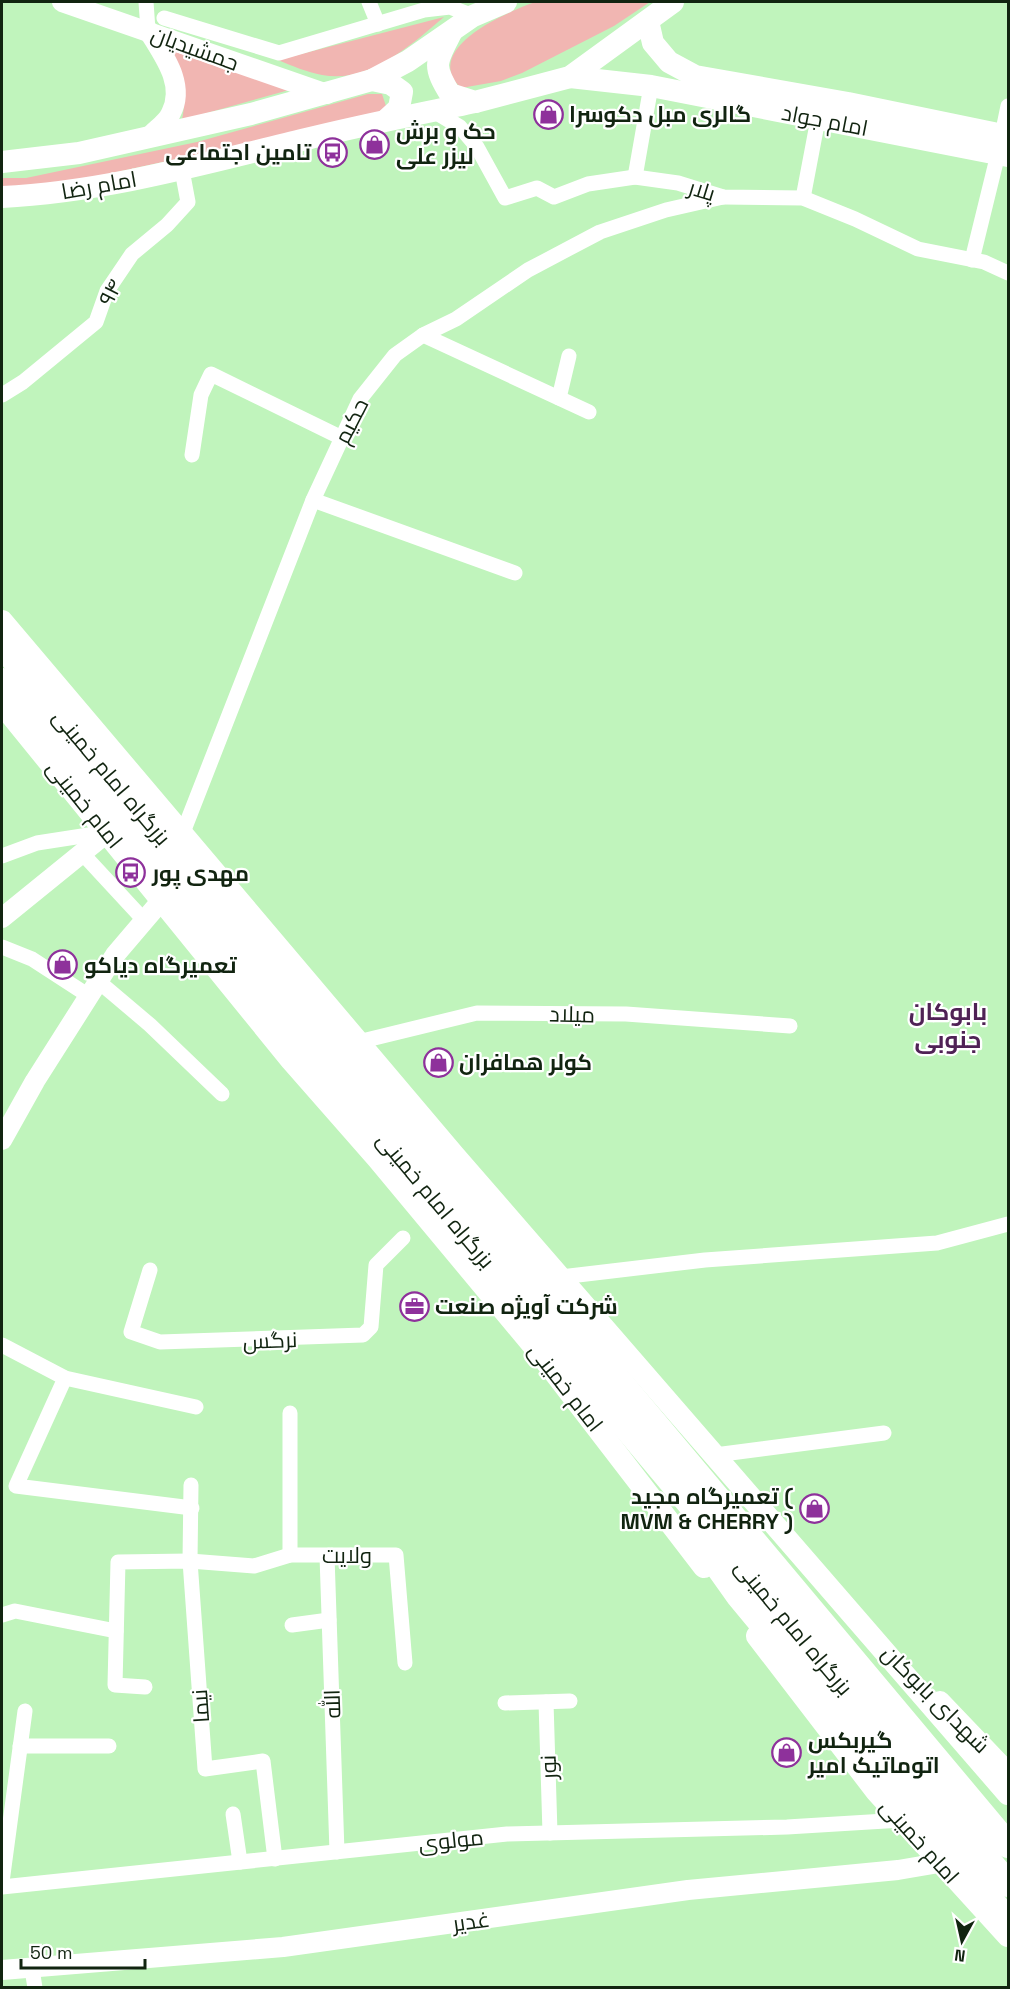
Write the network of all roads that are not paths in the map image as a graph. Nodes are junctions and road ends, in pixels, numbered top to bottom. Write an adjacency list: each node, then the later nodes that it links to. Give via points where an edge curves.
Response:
1 (62, 2): 10 (street, جمشیدیان)
2 (146, 2): 10 (street)
3 (369, 2): 9 (street)
4 (506, 2): 6 (main road, امام رضا)
5 (673, 2): 8 (main road)
6 (472, 16): 9 (street, via 450,7 424,10); 11 (main road, امام رضا)
7 (165, 18): 9 (street, via 279,53)
8 (648, 21): 12 (main road); 22 (main road, امام جواد, via 653,43 669,62 695,76 848,103)
9 (378, 24)
10 (148, 30): 15 (street, جمشیدیان); 21 (street, via 176,81 171,115)
11 (452, 31): 13 (main road, امام رضا); 16 (main road, via 439,55 437,73 450,94)
12 (570, 77): 14 (main road, امام جواد); 16 (main road, امام رضا)
13 (372, 80): 15 (main road, امام رضا); 19 (main road, via 391,84 402,92 399,108)
14 (651, 86): 20 (main road, امام جواد); 25 (street)
15 (327, 94): 21 (main road, امام رضا)
16 (475, 102): 18 (main road, امام رضا)
17 (1008, 106): 22 (street)
18 (432, 110): 19 (main road, امام رضا); 25 (street, پلار, via 460,127 477,147 505,198 537,188 554,197 588,184)
19 (387, 119): 24 (main road, امام رضا)
20 (818, 119): 22 (main road, امام جواد); 29 (street)
21 (152, 134): 23 (main road, امام رضا, via 79,153)
22 (1004, 145): 31 (street)
23 (2, 162)
24 (182, 170): 26 (main road, امام رضا); 35 (street, ۹۴, via 188,202 132,254 107,291 96,322)
25 (635, 177): 28 (street, پلار, via 678,183)
26 (52, 194): 27 (main road, امام رضا); 30 (main road)
27 (2, 197)
28 (723, 197): 29 (street, پلار); 33 (street, حکیم, via 666,210 600,232 528,270 456,319)
29 (803, 198): 31 (street, پلار, via 918,249)
30 (2, 212)
31 (972, 260): 32 (street, پلار)
32 (1008, 273)
33 (423, 334): 36 (street); 38 (street, حکیم, via 395,355 360,399)
34 (569, 356): 36 (street)
35 (2, 395)
36 (559, 398): 37 (street)
37 (589, 412)
38 (342, 438): 39 (street, via 211,374 201,395); 40 (street, حکیم)
39 (192, 455)
40 (313, 500): 41 (street); 47 (street, حکیم)
41 (515, 573)
42 (2, 621): 47 (main road)
43 (2, 645): 66 (highway, بزرگراه امام خمینی)
44 (2, 681): 66 (highway, بزرگراه امام خمینی)
45 (2, 704): 46 (main road, امام خمینی)
46 (108, 832): 48 (street); 49 (street, via 37,843); 50 (main road, امام خمینی)
47 (182, 835): 56 (main road)
48 (81, 852): 51 (street); 52 (street)
49 (2, 856)
50 (161, 901): 52 (street); 60 (main road, امام خمینی)
51 (2, 918)
52 (143, 919): 54 (street)
53 (2, 947): 54 (street)
54 (94, 989): 57 (street, via 150,1025); 59 (street)
55 (790, 1026): 56 (street, میلاد, via 626,1014 477,1012)
56 (358, 1042): 58 (main road)
57 (222, 1094)
58 (412, 1106): 60 (main road); 64 (main road)
59 (2, 1140)
60 (365, 1144): 93 (main road, امام خمینی, via 541,1355)
61 (1008, 1224): 64 (street, via 937,1243 705,1260)
62 (403, 1239): 63 (street, نرگس, via 376,1264 372,1327 363,1335 160,1342 131,1332)
63 (150, 1270)
64 (561, 1277): 71 (main road)
65 (2, 1345): 67 (street)
66 (583, 1357): 94 (highway); 96 (highway, بزرگراه امام خمینی); 102 (highway, بزرگراه امام خمینی); 104 (highway, via 739,1596)
67 (65, 1378): 68 (street); 73 (street, via 16,1486)
68 (196, 1407)
69 (290, 1413): 74 (street)
70 (884, 1433): 71 (street)
71 (715, 1455): 80 (main road)
72 (191, 1485): 73 (street, نیما)
73 (192, 1508): 76 (street, نیما)
74 (290, 1555): 75 (street, ولایت); 76 (street, ولایت, via 254,1566)
75 (327, 1556): 78 (street, الله); 82 (street, ولایت, via 396,1555)
76 (190, 1561): 81 (street, ولایت, via 118,1562); 98 (street, نیما, via 205,1768 263,1761)
77 (2, 1615): 81 (street, via 15,1611)
78 (329, 1620): 79 (street); 97 (street, الله)
79 (292, 1625)
80 (863, 1627): 90 (street, شهدای بابوکان); 91 (main road)
81 (116, 1631): 83 (street, via 115,1685)
82 (405, 1663)
83 (145, 1687)
84 (570, 1701): 85 (street)
85 (546, 1702): 86 (street); 95 (street, نور)
86 (505, 1703)
87 (25, 1711): 88 (street)
88 (20, 1746): 89 (street); 101 (street)
89 (109, 1746)
90 (1008, 1772)
91 (1008, 1794)
92 (233, 1814): 99 (street)
93 (902, 1820): 95 (street, مولوی); 100 (main road, امام خمینی)
94 (1008, 1825)
95 (550, 1833): 97 (street, مولوی)
96 (1008, 1845)
97 (337, 1852): 98 (street, مولوی)
98 (275, 1859): 99 (street, مولوی)
99 (240, 1862): 103 (street, مولوی)
100 (939, 1863): 105 (main road, امام خمینی); 107 (street, غدیر, via 688,1890)
101 (2, 1882)
102 (1008, 1884)
103 (2, 1887)
104 (1008, 1921)
105 (1008, 1936)
106 (2, 1970): 107 (street, غدیر)
107 (33, 1978)

